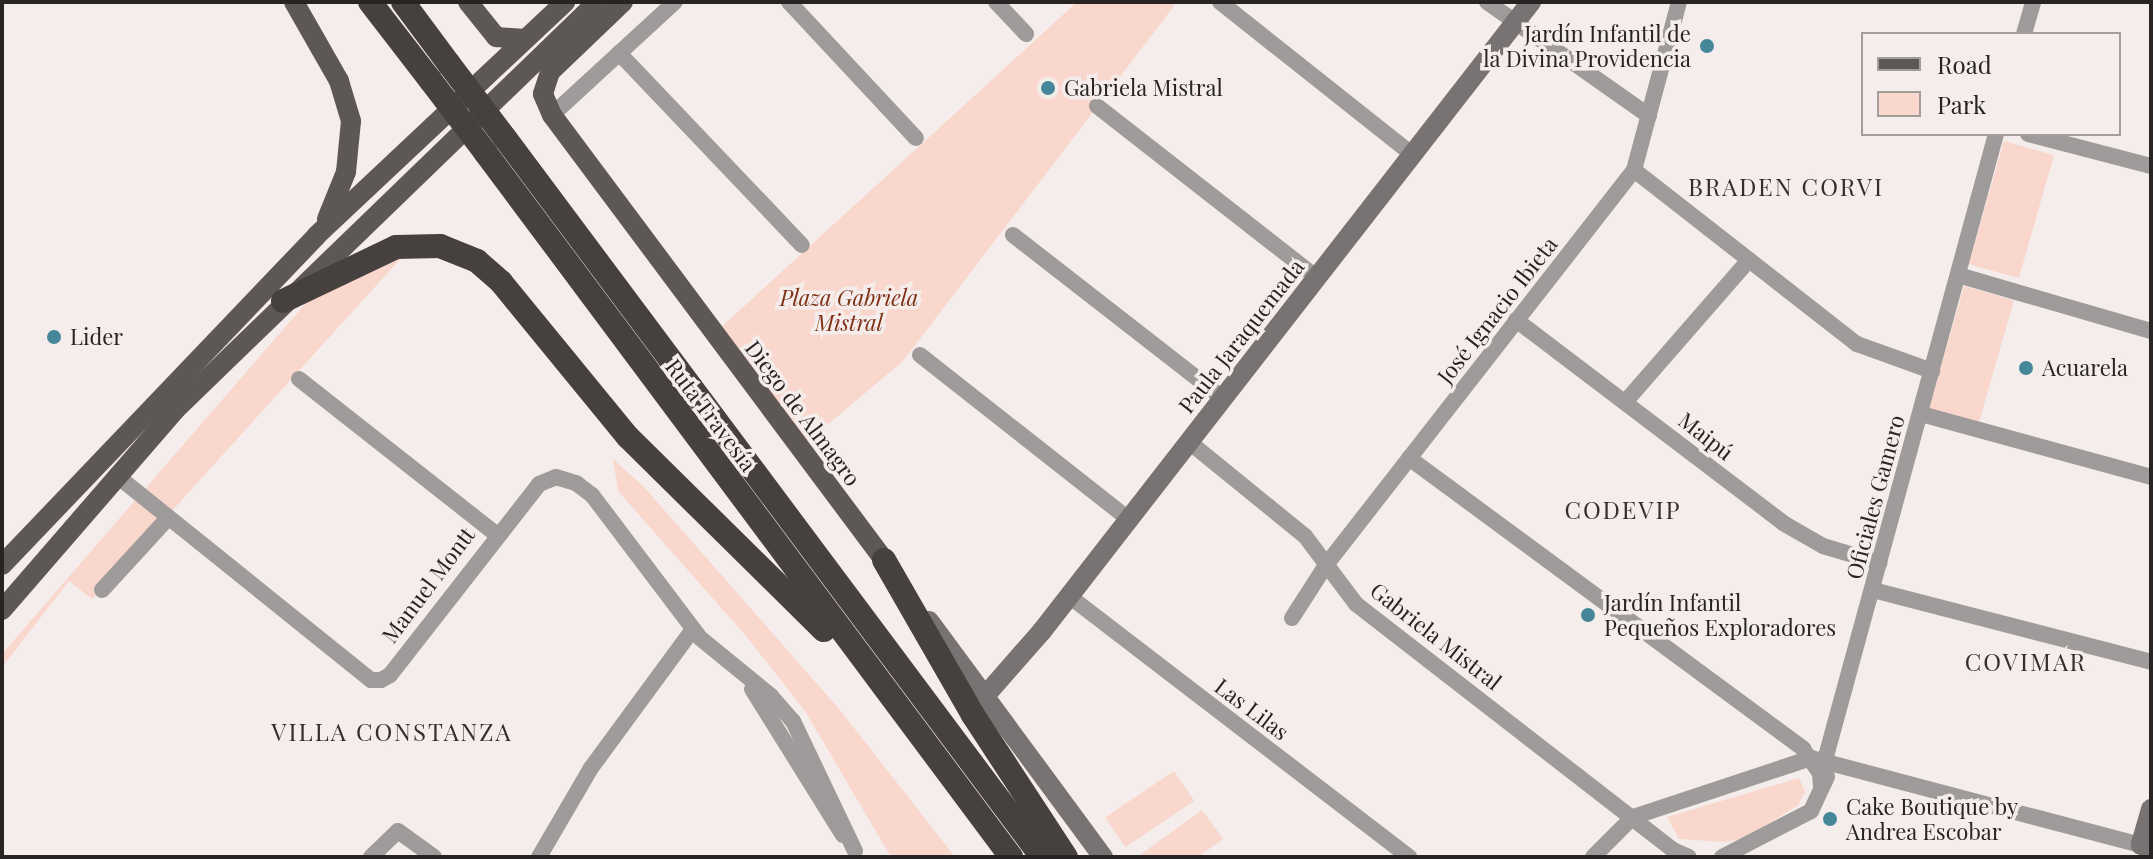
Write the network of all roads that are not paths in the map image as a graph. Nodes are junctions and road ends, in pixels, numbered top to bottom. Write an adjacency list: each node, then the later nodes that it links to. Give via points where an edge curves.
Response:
1 (294, 2): 31 (main road, via 339,81 351,121 346,172)
2 (370, 2): 63 (highway, Ruta Travesía, bridge)
3 (403, 2): 75 (highway, Ruta Travesía, bridge)
4 (468, 2): 19 (main road, via 496,37)
5 (565, 2): 19 (main road)
6 (597, 2): 36 (main road)
7 (623, 2): 22 (main road, via 550,72 543,94)
8 (675, 2): 20 (street)
9 (789, 2): 26 (street)
10 (996, 2): 18 (street)
11 (1220, 2): 27 (street)
12 (1487, 2): 16 (street)
13 (1531, 2): 16 (street, Paula Jaraquemada)
14 (1679, 2): 23 (street, José Ignacio Ibieta)
15 (2033, 2): 17 (street)
16 (1517, 21): 23 (street); 27 (street, Paula Jaraquemada)
17 (2025, 32)
18 (1026, 34)
19 (525, 39): 31 (main road)
20 (619, 53): 22 (street); 32 (street)
21 (1097, 106): 35 (street)
22 (552, 115): 52 (main road, Diego de Almagro)
23 (1649, 116): 29 (street, José Ignacio Ibieta)
24 (1995, 136): 34 (street, Oficiales Gamero)
25 (2036, 136): 28 (street)
26 (916, 138)
27 (1412, 154): 35 (street, Paula Jaraquemada)
28 (2151, 166)
29 (1634, 170): 33 (street); 37 (street, José Ignacio Ibieta)
30 (1013, 235): 42 (street)
31 (316, 236): 54 (main road)
32 (802, 245)
33 (1749, 260): 40 (street, via 1857,344); 43 (street)
34 (1958, 275): 38 (street); 40 (street, Oficiales Gamero)
35 (1317, 278): 42 (street, Paula Jaraquemada)
36 (283, 301): 47 (main road); 63 (highway, via 396,247 440,246 477,261 501,282 628,437)
37 (1516, 320): 43 (street, Maipú); 46 (street, José Ignacio Ibieta)
38 (2151, 331)
39 (920, 355): 49 (street)
40 (1932, 371): 44 (street, Oficiales Gamero)
41 (299, 379): 51 (street)
42 (1224, 399): 45 (street, Paula Jaraquemada)
43 (1626, 401): 53 (street, Maipú, via 1783,523 1823,546)
44 (1921, 414): 48 (street); 53 (street, Oficiales Gamero)
45 (1188, 441): 49 (street, Paula Jaraquemada); 55 (street, Gabriela Mistral, via 1298,529)
46 (1409, 458): 55 (street, José Ignacio Ibieta); 65 (street)
47 (116, 475): 50 (street, Manuel Montt); 59 (main road)
48 (2151, 477)
49 (1127, 518): 58 (street, Paula Jaraquemada)
50 (167, 519): 51 (street, Manuel Montt, via 371,680 390,675); 56 (street)
51 (497, 535): 61 (street, Manuel Montt, via 544,480 556,477 576,483 592,495)
52 (884, 560): 64 (street, Diego de Almagro); 76 (highway, via 973,715)
53 (1880, 563): 57 (street, Oficiales Gamero)
54 (2, 565)
55 (1326, 565): 60 (street, José Ignacio Ibieta); 67 (street, Gabriela Mistral, via 1356,604)
56 (102, 590)
57 (1873, 590): 62 (street); 65 (street, Oficiales Gamero)
58 (1069, 596): 64 (street, Paula Jaraquemada); 78 (street, Las Lilas)
59 (2, 610)
60 (1292, 618)
61 (693, 629): 69 (street, Manuel Montt, via 793,721); 73 (street, via 591,768)
62 (2151, 662)
63 (873, 675): 74 (highway, Ruta Travesía)
64 (985, 696): 77 (street, Diego de Almagro)
65 (1818, 767): 67 (street); 68 (street); 80 (street, Oficiales Gamero, via 1811,811)
66 (2151, 809): 68 (street)
67 (1633, 817): 70 (street, Gabriela Mistral); 79 (street)
68 (2146, 846)
69 (858, 854)
70 (1679, 855)
71 (371, 857): 72 (street, via 398,831)
72 (434, 857)
73 (539, 857)
74 (1011, 857)
75 (1042, 857)
76 (1066, 857)
77 (1103, 857)
78 (1409, 857)
79 (1593, 857)
80 (1722, 857)

